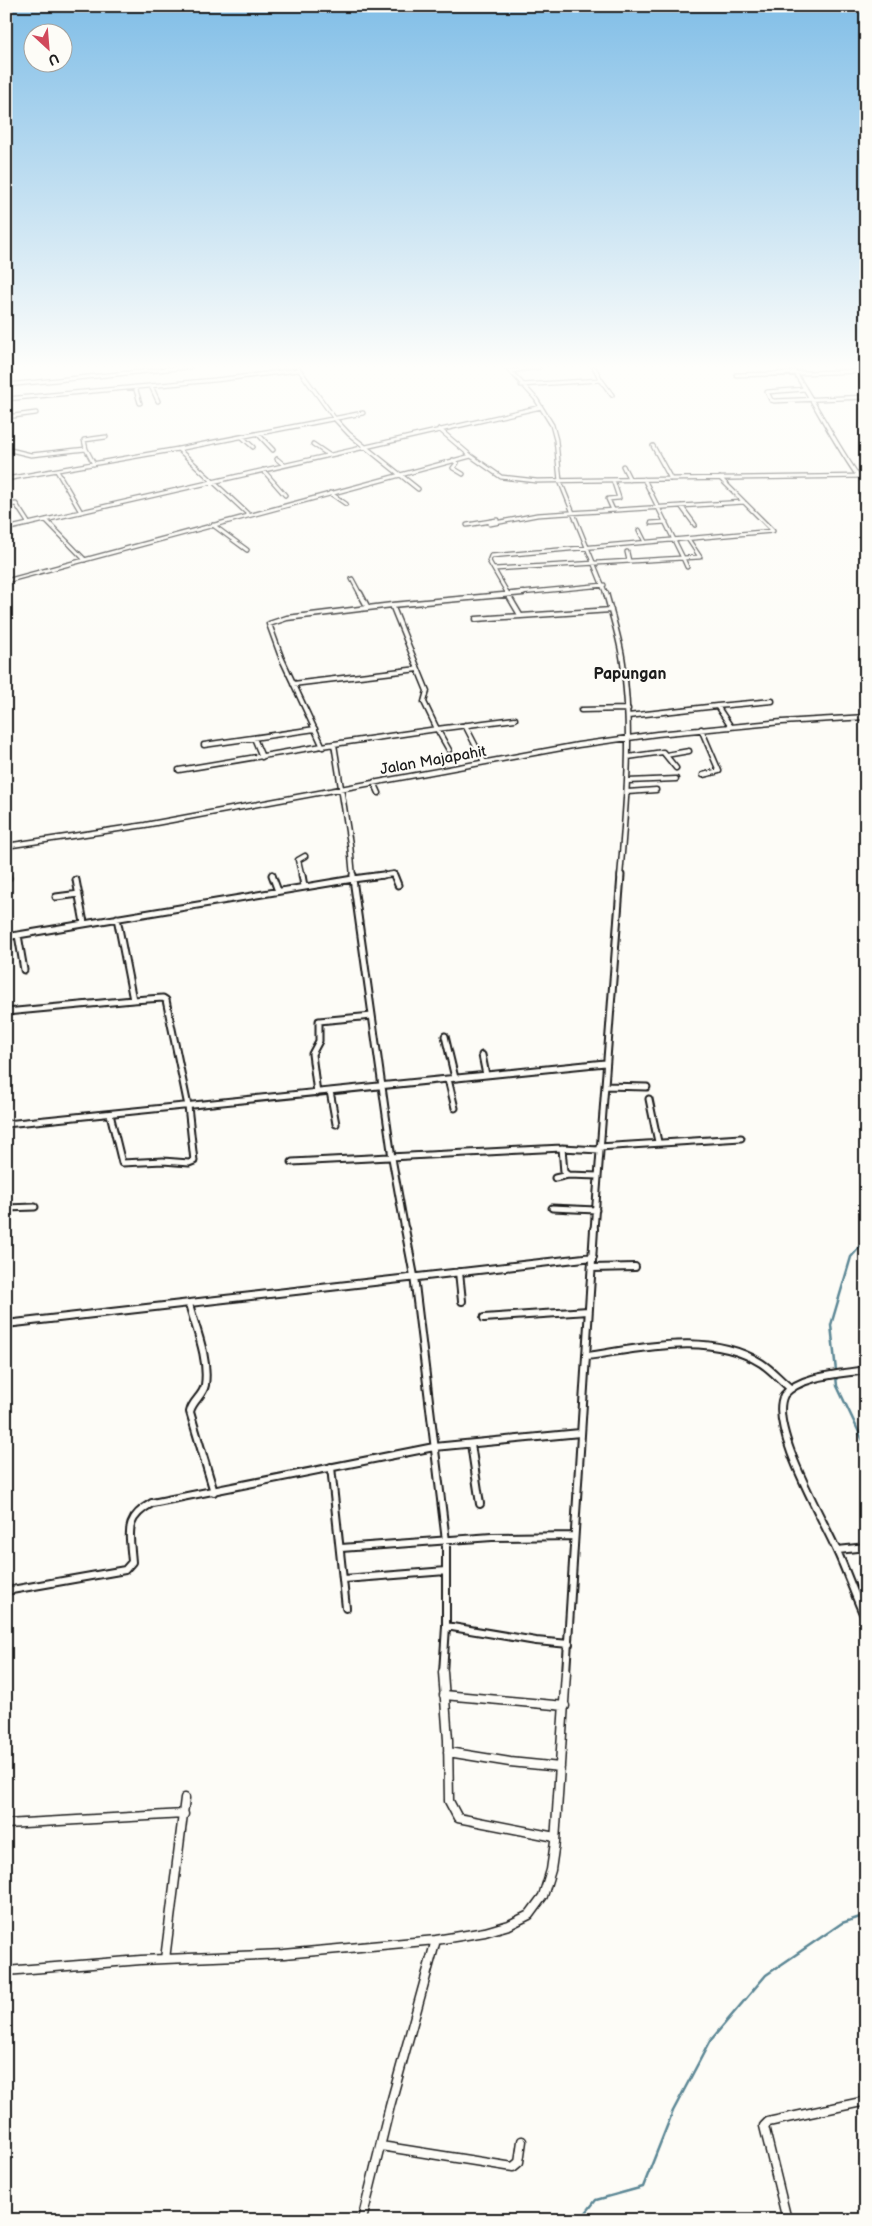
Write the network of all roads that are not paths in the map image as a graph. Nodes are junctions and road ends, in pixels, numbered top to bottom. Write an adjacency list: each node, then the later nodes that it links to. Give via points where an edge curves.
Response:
1 (57, 471): 18 (street); 34 (street)
2 (201, 471): 24 (street)
3 (259, 471): 24 (street)
4 (264, 471): 27 (street)
5 (394, 471): 13 (street)
6 (410, 471): 13 (street)
7 (458, 471): 14 (street)
8 (492, 471): 23 (street, via 501,477)
9 (557, 471): 23 (street)
10 (625, 471): 22 (street)
11 (667, 471): 20 (street)
12 (854, 471): 15 (street)
13 (398, 474): 25 (street); 26 (street)
14 (463, 474)
15 (858, 476): 16 (street); 17 (street)
16 (866, 476)
17 (720, 478): 20 (street); 28 (street)
18 (6, 479)
19 (644, 479): 20 (street); 22 (street); 32 (street)
20 (671, 479)
21 (613, 480): 22 (street); 23 (street); 33 (street, via 619,498 608,499)
22 (630, 480)
23 (560, 481): 35 (street)
24 (213, 482): 34 (street); 36 (street)
25 (418, 489)
26 (330, 493): 29 (street); 36 (street)
27 (285, 495)
28 (744, 502): 31 (street); 48 (street, via 772,531)
29 (346, 504)
30 (6, 505): 41 (street, via 15,502)
31 (681, 506): 32 (street); 45 (street)
32 (659, 507): 33 (street); 39 (street)
33 (613, 510): 35 (street)
34 (81, 512): 38 (street)
35 (574, 512): 42 (street, via 521,517); 51 (street)
36 (249, 515): 43 (street)
37 (502, 519): 44 (street)
38 (46, 520): 41 (street); 55 (street)
39 (666, 522): 40 (street); 49 (street)
40 (651, 523)
41 (30, 524): 46 (street)
42 (490, 524)
43 (212, 525): 52 (street); 55 (street)
44 (467, 525)
45 (695, 525)
46 (6, 529)
47 (639, 530): 50 (street)
48 (688, 539): 49 (street); 54 (street, via 700,557)
49 (674, 540): 50 (street); 54 (street)
50 (645, 542): 51 (street)
51 (589, 547): 57 (street); 59 (street, via 494,555 489,562)
52 (247, 550)
53 (627, 552): 56 (street)
54 (683, 558): 56 (street); 58 (street)
55 (85, 560): 61 (street)
56 (629, 561): 57 (street)
57 (595, 563): 59 (street); 62 (street)
58 (687, 567)
59 (494, 569): 63 (street)
60 (352, 579): 65 (street)
61 (6, 582)
62 (604, 585): 63 (street); 66 (street)
63 (510, 594): 64 (street); 67 (street)
64 (392, 605): 65 (street); 69 (street)
65 (368, 608): 70 (street, via 287,618 270,624 270,631)
66 (610, 610): 67 (street); 73 (street, via 623,663)
67 (520, 615): 68 (street)
68 (476, 618)
69 (418, 669): 70 (street); 81 (street, via 427,691 424,702)
70 (293, 684): 80 (street)
71 (772, 701): 72 (street)
72 (717, 706): 75 (street); 79 (street)
73 (628, 709): 74 (street); 75 (street)
74 (581, 710)
75 (628, 716): 84 (street)
76 (866, 717): 79 (street, Jalan Majapahit)
77 (515, 719): 78 (street)
78 (465, 725): 81 (street); 93 (street)
79 (731, 727): 82 (street, Jalan Majapahit)
80 (315, 729): 83 (street); 87 (street)
81 (437, 729): 85 (street); 88 (street)
82 (701, 729): 84 (street, Jalan Majapahit); 96 (street, via 719,771)
83 (254, 738): 86 (street); 91 (street)
84 (629, 738): 92 (street); 93 (street, Jalan Majapahit)
85 (334, 744): 87 (street); 100 (street)
86 (204, 745)
87 (323, 746): 91 (street)
88 (448, 750)
89 (689, 751): 90 (street)
90 (666, 755): 92 (street, via 662,752); 94 (street)
91 (262, 756): 95 (street)
92 (628, 757): 98 (street)
93 (484, 762): 99 (street, Jalan Majapahit)
94 (676, 768)
95 (179, 770)
96 (703, 775)
97 (676, 779): 98 (street)
98 (628, 781): 102 (street)
99 (374, 782): 100 (street, Jalan Majapahit); 103 (street)
100 (342, 788): 104 (street, Jalan Majapahit); 109 (street)
101 (656, 790): 102 (street)
102 (627, 792): 126 (street)
103 (378, 793)
104 (6, 846)
105 (306, 856): 112 (street, via 298,860)
106 (6, 870): 108 (street)
107 (272, 874): 113 (street)
108 (8, 878)
109 (352, 879): 111 (street, via 393,874); 112 (street); 123 (street)
110 (76, 880): 114 (street)
111 (398, 884)
112 (304, 886): 113 (street)
113 (278, 890): 116 (street)
114 (79, 894): 115 (street); 117 (street)
115 (56, 897)
116 (117, 918): 117 (street); 121 (street)
117 (84, 923): 118 (street)
118 (18, 935): 119 (street); 120 (street)
119 (6, 937)
120 (24, 970)
121 (133, 1000): 122 (street); 136 (street, via 158,997 166,1000)
122 (6, 1012)
123 (372, 1016): 130 (street); 134 (street, via 319,1021 319,1041 312,1054)
124 (445, 1036): 128 (street)
125 (482, 1056): 127 (street)
126 (605, 1063): 127 (street); 131 (street)
127 (486, 1075): 128 (street)
128 (455, 1078): 129 (street)
129 (448, 1079): 130 (street); 137 (street)
130 (382, 1086): 133 (street); 145 (street)
131 (605, 1086): 132 (street); 144 (street)
132 (647, 1086)
133 (330, 1091): 134 (street); 140 (street)
134 (316, 1093): 136 (street)
135 (649, 1099): 142 (street)
136 (188, 1106): 138 (street); 138 (street, via 195,1160 189,1163 122,1163)
137 (455, 1108)
138 (110, 1114): 139 (street)
139 (6, 1124)
140 (336, 1124)
141 (740, 1138): 142 (street)
142 (658, 1142): 144 (street)
143 (562, 1148): 144 (street); 145 (street); 147 (street, via 563,1166)
144 (599, 1148): 148 (street)
145 (392, 1158): 146 (street); 158 (street)
146 (292, 1162)
147 (568, 1176): 148 (street); 149 (street)
148 (598, 1176): 153 (street)
149 (555, 1178)
150 (35, 1207): 151 (street)
151 (6, 1208)
152 (552, 1208): 153 (street)
153 (596, 1210): 154 (street)
154 (593, 1257): 156 (street); 157 (street)
155 (635, 1267): 156 (street)
156 (592, 1268): 161 (street)
157 (459, 1272): 158 (street); 159 (street)
158 (414, 1276): 160 (street); 169 (street)
159 (462, 1301)
160 (189, 1304): 163 (street); 171 (street, via 206,1374 204,1390 192,1402 190,1412)
161 (588, 1311): 162 (street); 164 (street)
162 (484, 1318)
163 (6, 1324)
164 (587, 1356): 166 (street, via 676,1344 715,1347 737,1352 761,1363); 167 (street)
165 (866, 1370): 166 (street, via 806,1380)
166 (790, 1388): 177 (street, via 782,1397 780,1412 795,1464)
167 (580, 1433): 168 (street); 173 (street)
168 (471, 1444): 169 (street); 172 (street)
169 (434, 1448): 170 (street); 174 (street)
170 (331, 1467): 171 (street); 176 (street)
171 (214, 1492): 180 (street, via 152,1503 140,1510 129,1528 132,1562 125,1570)
172 (480, 1504)
173 (574, 1536): 174 (street); 184 (street)
174 (446, 1541): 176 (street); 178 (street)
175 (866, 1547): 177 (street)
176 (341, 1548): 179 (street)
177 (838, 1550): 182 (street)
178 (446, 1571): 179 (street); 183 (street)
179 (344, 1580): 181 (street)
180 (6, 1591)
181 (346, 1608)
182 (866, 1620)
183 (446, 1626): 184 (street); 185 (street, via 442,1651)
184 (569, 1644): 186 (street)
185 (444, 1695): 186 (street); 187 (street)
186 (565, 1706): 188 (street)
187 (448, 1752): 188 (street); 192 (street, via 449,1799 457,1817)
188 (560, 1767): 192 (street)
189 (184, 1798): 190 (street)
190 (184, 1814): 191 (street); 194 (street)
191 (6, 1824)
192 (555, 1837): 193 (street, via 547,1888 529,1916 510,1926)
193 (436, 1940): 194 (street, via 304,1952); 198 (street)
194 (165, 1959): 195 (street)
195 (6, 1971)
196 (866, 2101): 200 (street, via 768,2122 764,2126)
197 (522, 2141): 198 (street, via 519,2162 514,2166)
198 (381, 2146): 199 (street)
199 (362, 2220)
200 (787, 2220)

